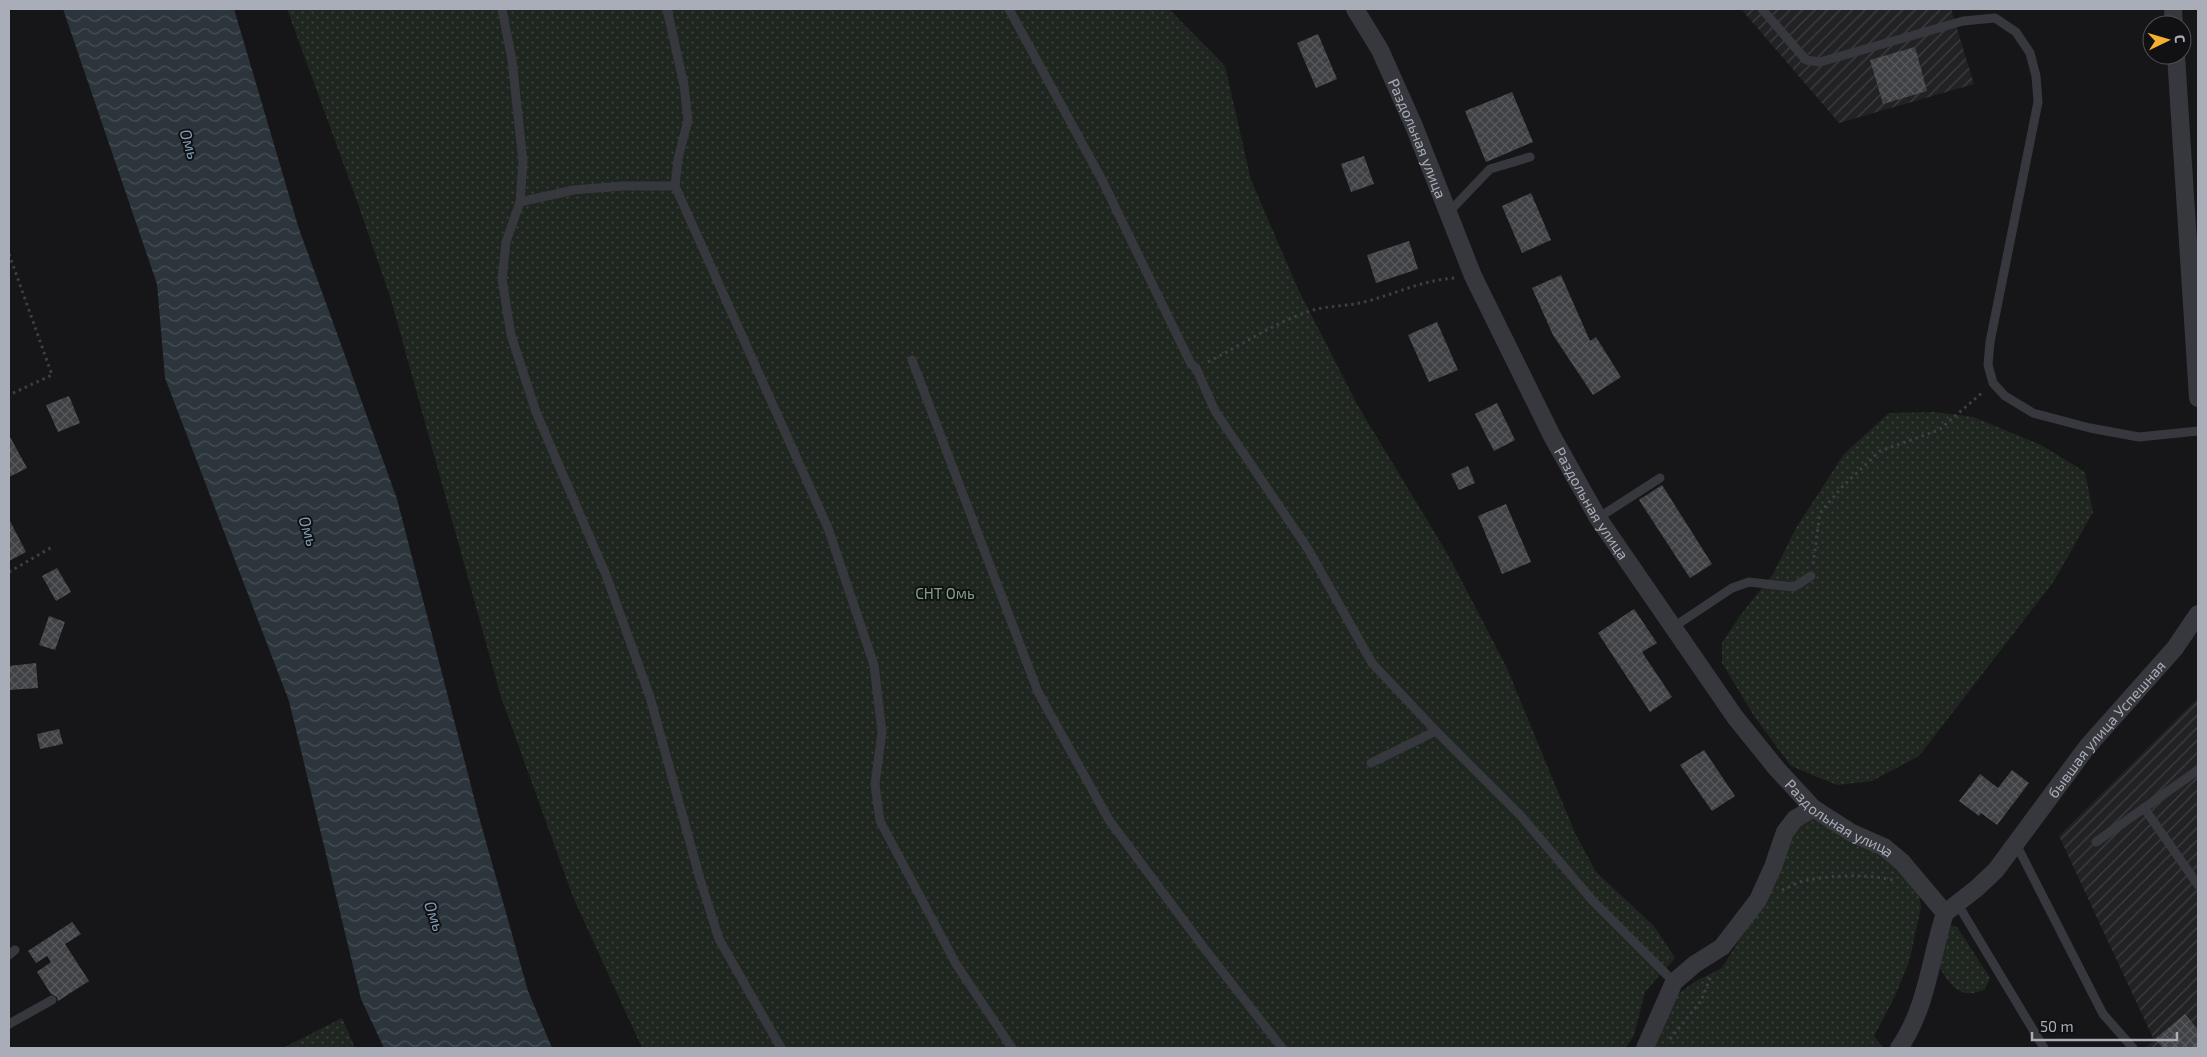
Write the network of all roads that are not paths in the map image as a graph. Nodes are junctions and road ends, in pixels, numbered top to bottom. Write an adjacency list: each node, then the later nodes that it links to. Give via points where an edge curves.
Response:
1 (502, 9): 9 (lane, via 512,60 523,162)
2 (667, 9): 8 (lane, via 684,85 688,120)
3 (1009, 9): 19 (lane, via 1102,180 1215,411 1308,549 1372,663)
4 (1355, 9): 10 (street, Раздольная улица, via 1380,50)
5 (1762, 9): 13 (lane, via 1806,60 1820,62 1963,21 1995,18 2016,32 2030,53 2038,102 1990,342 1988,364 1992,383 2005,396 2033,412 2090,428 2139,437)
6 (2177, 65): 12 (street)
7 (1530, 157): 10 (lane, via 1490,169)
8 (675, 186): 9 (lane, via 574,190); 32 (lane, via 828,528 874,665 882,732 875,784 880,821 956,964)
9 (520, 202): 31 (lane, via 506,242 502,279 511,335 536,412 606,575 650,696 719,939)
10 (1449, 212): 15 (street, Раздольная улица, via 1473,276 1552,436)
11 (912, 360): 33 (lane, via 1038,692 1109,820)
12 (2198, 398)
13 (2198, 431)
14 (1660, 478): 15 (lane)
15 (1598, 518): 18 (street, Раздольная улица)
16 (1811, 576): 18 (lane, via 1794,587 1749,582 1732,588)
17 (2198, 614): 25 (street, бывшая улица Успешная, via 2175,648 2086,747)
18 (1672, 628): 22 (street, Раздольная улица, via 1735,717)
19 (1436, 731): 20 (lane); 28 (lane, via 1521,816 1592,900)
20 (1371, 763)
21 (2198, 770): 23 (lane)
22 (1813, 808): 27 (street, Раздольная улица, via 1852,833 1884,848 1902,862 1923,888); 28 (street, via 1795,818 1785,832 1758,900 1722,947)
23 (2144, 808): 24 (lane); 26 (lane)
24 (2096, 842)
25 (2016, 844): 27 (street, бывшая улица Успешная, via 1996,870); 37 (lane, via 2103,1014)
26 (2198, 885)
27 (1951, 908): 35 (street, via 1938,934 1926,988 1911,1030); 36 (lane)
28 (1674, 982): 34 (street)
29 (52, 1000): 30 (lane)
30 (9, 1024)
31 (780, 1048)
32 (1012, 1048)
33 (1282, 1048)
34 (1645, 1048)
35 (1899, 1048)
36 (2044, 1048)
37 (2133, 1048)

